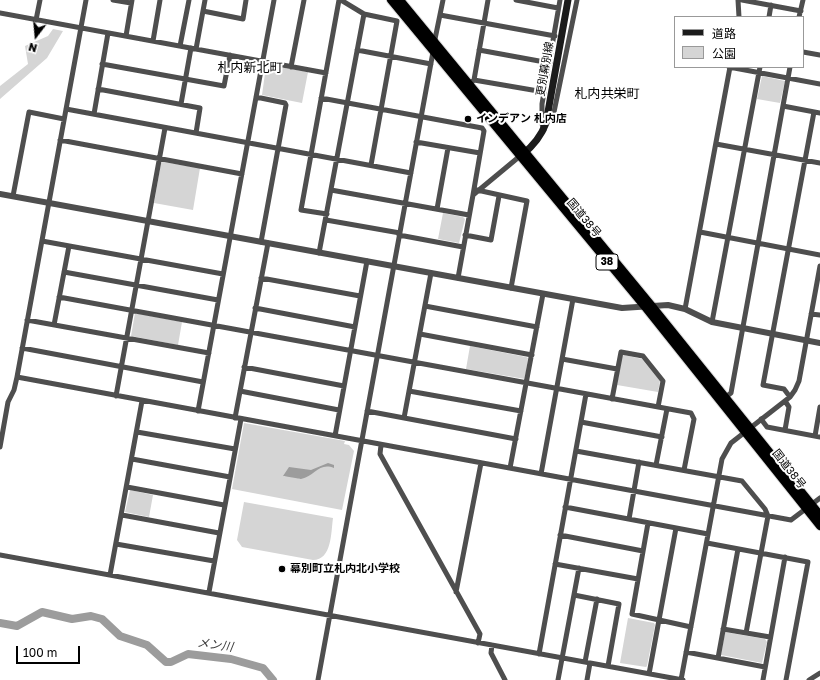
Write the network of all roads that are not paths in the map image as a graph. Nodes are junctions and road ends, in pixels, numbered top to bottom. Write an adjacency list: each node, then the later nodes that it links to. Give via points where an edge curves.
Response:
1 (40, 0): 33 (street)
2 (86, 0): 35 (street)
3 (113, 0): 22 (street)
4 (160, 0): 39 (street)
5 (188, 0): 41 (street)
6 (205, 0): 26 (street)
7 (246, 0): 26 (street, via 243,19)
8 (274, 0): 50 (street)
9 (304, 0): 54 (street)
10 (340, 0): 28 (street); 59 (street)
11 (391, 0): 44 (highway, 国道38号 / 38)
12 (400, 0): 40 (highway, 国道38号 / 38)
13 (442, 0): 29 (street)
14 (488, 0): 34 (street)
15 (516, 0): 24 (street)
16 (560, 0): 24 (street)
17 (568, 0): 77 (main road, 更別幕別線)
18 (577, 0): 77 (street, via 554,112)
19 (738, 0): 30 (street)
20 (742, 0): 23 (street)
21 (802, 0): 25 (street)
22 (132, 2): 37 (street)
23 (771, 5): 25 (street); 31 (street)
24 (558, 8): 38 (street)
25 (800, 11): 32 (street)
26 (203, 12): 42 (street)
27 (0, 13): 33 (street)
28 (364, 14): 43 (street); 49 (street, via 397,21)
29 (440, 15): 34 (street); 40 (street)
30 (739, 16)
31 (769, 16)
32 (799, 16)
33 (36, 20): 35 (street)
34 (484, 23): 38 (street); 45 (street)
35 (81, 28): 36 (street); 71 (street)
36 (108, 33): 37 (street); 52 (street)
37 (126, 36): 39 (street)
38 (555, 36): 51 (street)
39 (153, 41): 41 (street)
40 (435, 41): 44 (street); 62 (highway, 国道38号 / 38)
41 (180, 46): 42 (street)
42 (194, 49): 47 (street); 61 (street)
43 (357, 50): 49 (street); 68 (street)
44 (434, 50): 53 (street); 62 (highway, 国道38号 / 38)
45 (479, 50): 51 (street); 62 (street)
46 (804, 52): 48 (street)
47 (230, 55): 50 (street); 61 (street, via 224,86)
48 (820, 55)
49 (391, 57): 53 (street); 72 (street)
50 (262, 62): 54 (street); 66 (street)
51 (550, 63): 65 (street)
52 (102, 64): 61 (street); 64 (street)
53 (431, 64): 76 (street)
54 (291, 67): 59 (street)
55 (729, 68): 85 (street)
56 (739, 68): 58 (street)
57 (790, 68): 60 (street)
58 (760, 70): 60 (street); 88 (street)
59 (326, 73): 67 (street)
60 (788, 78): 63 (street); 70 (street)
61 (186, 80): 69 (street)
62 (470, 84): 65 (street); 91 (highway, 国道38号 / 38)
63 (820, 84)
64 (98, 89): 69 (street); 75 (street)
65 (544, 92): 80 (street)
66 (256, 97): 84 (street); 86 (street, via 285,103)
67 (321, 98): 68 (street); 90 (street)
68 (347, 103): 72 (street); 94 (street)
69 (181, 104): 81 (street, via 200,108)
70 (783, 106): 73 (street); 92 (street)
71 (66, 109): 75 (street); 78 (street)
72 (381, 110): 76 (street); 97 (street)
73 (814, 112): 74 (street); 95 (street)
74 (820, 113)
75 (94, 114): 79 (street)
76 (421, 117): 83 (street); 89 (street, via 482,128 484,132)
77 (547, 117): 80 (main road, 更別幕別線)
78 (64, 119): 82 (street); 104 (street, via 29,112)
79 (165, 128): 81 (street); 93 (street)
80 (544, 130): 91 (main road, 更別幕別線)
81 (196, 133): 84 (street)
82 (60, 140): 93 (street); 106 (street)
83 (416, 142): 87 (street); 98 (street)
84 (248, 143): 86 (street); 99 (street)
85 (716, 144): 88 (street); 112 (street)
86 (278, 148): 90 (street); 118 (street)
87 (448, 148): 89 (street); 108 (street)
88 (745, 149): 92 (street); 116 (street)
89 (480, 153): 103 (street)
90 (311, 154): 94 (street); 110 (street, via 300,210)
91 (523, 154): 101 (street); 142 (highway, 国道38号 / 38)
92 (774, 154): 95 (street); 119 (street)
93 (160, 159): 99 (street); 111 (street)
94 (337, 159): 97 (street); 100 (street)
95 (805, 160): 96 (street); 122 (street)
96 (820, 163)
97 (371, 166): 98 (street)
98 (411, 173): 107 (street)
99 (242, 174): 115 (street)
100 (331, 190): 107 (street); 110 (street)
101 (477, 190): 103 (street); 105 (street)
102 (0, 194): 104 (street)
103 (473, 195): 109 (street)
104 (14, 196): 106 (street)
105 (499, 196): 114 (street, via 491,240); 135 (street, via 527,201)
106 (48, 203): 111 (street); 117 (street)
107 (406, 204): 108 (street); 113 (street)
108 (437, 210): 109 (street)
109 (469, 215): 114 (street)
110 (326, 217): 113 (street); 123 (street)
111 (148, 221): 115 (street); 125 (street)
112 (700, 232): 116 (street); 144 (street)
113 (400, 234): 121 (street); 127 (street)
114 (466, 235): 121 (street)
115 (231, 236): 118 (street); 131 (street)
116 (728, 237): 119 (street); 149 (street)
117 (42, 241): 120 (street); 148 (street)
118 (264, 242): 123 (street); 132 (street)
119 (758, 243): 122 (street); 154 (street)
120 (69, 246): 125 (street); 129 (street)
121 (464, 247): 133 (street)
122 (788, 248): 124 (street); 157 (street)
123 (320, 252): 126 (street)
124 (820, 255)
125 (141, 259): 131 (street); 134 (street)
126 (367, 261): 127 (street); 137 (street)
127 (393, 266): 130 (street); 164 (street)
128 (820, 266): 146 (street)
129 (64, 272): 134 (street); 138 (street)
130 (431, 273): 133 (street); 141 (street)
131 (223, 274): 140 (street)
132 (261, 278): 137 (street); 143 (street)
133 (458, 278): 135 (street)
134 (136, 285): 140 (street); 145 (street)
135 (511, 288): 136 (street)
136 (543, 294): 139 (street); 153 (street)
137 (360, 296): 152 (street)
138 (59, 297): 145 (street); 150 (street)
139 (573, 299): 142 (street, via 622,308); 166 (street)
140 (218, 300): 151 (street)
141 (425, 306): 153 (street); 156 (street)
142 (649, 307): 144 (street, via 668,305); 182 (highway, 国道38号 / 38)
143 (256, 308): 152 (street); 155 (street)
144 (684, 309): 149 (street)
145 (132, 310): 151 (street); 158 (street)
146 (811, 314): 147 (street); 159 (street)
147 (820, 315)
148 (27, 320): 150 (street); 161 (street)
149 (712, 322): 154 (street)
150 (54, 325): 158 (street)
151 (214, 325): 155 (street); 163 (street)
152 (355, 327): 162 (street)
153 (537, 327): 165 (street)
154 (742, 328): 157 (street); 182 (street, via 731,393)
155 (251, 332): 162 (street); 169 (street)
156 (420, 334): 165 (street); 167 (street)
157 (773, 334): 159 (street); 180 (street, via 763,385 784,389)
158 (126, 338): 163 (street); 168 (street)
159 (806, 340): 160 (street); 180 (street, via 798,381)
160 (820, 343)
161 (22, 348): 168 (street); 171 (street)
162 (350, 350): 164 (street); 174 (street)
163 (209, 354): 172 (street)
164 (377, 355): 167 (street); 190 (street)
165 (532, 355): 173 (street)
166 (562, 359): 170 (street); 175 (street)
167 (415, 362): 173 (street); 176 (street)
168 (122, 366): 172 (street); 179 (street)
169 (244, 368): 174 (street); 177 (street)
170 (617, 369): 181 (street); 185 (street, via 620,352 644,356 663,381)
171 (16, 377): 179 (street); 205 (street, via 8,402)
172 (204, 382): 189 (street)
173 (527, 383): 175 (street); 191 (street)
174 (344, 386): 188 (street)
175 (557, 388): 178 (street); 214 (street)
176 (409, 391): 191 (street); 193 (street)
177 (240, 392): 188 (street); 192 (street)
178 (586, 394): 181 (street); 195 (street)
179 (116, 396): 183 (street)
180 (790, 397): 184 (street)
181 (612, 398): 185 (street)
182 (723, 399): 196 (highway, 国道38号 / 38)
183 (142, 401): 189 (street); 198 (street)
184 (784, 401): 194 (street); 197 (street, via 789,407)
185 (658, 407): 187 (street)
186 (820, 407): 200 (street)
187 (667, 409): 201 (street); 213 (street, via 691,413 694,419)
188 (339, 410): 199 (street)
189 (198, 411): 192 (street)
190 (367, 411): 193 (street); 203 (street)
191 (521, 411): 202 (street)
192 (238, 418): 199 (street); 206 (street)
193 (404, 418): 202 (street)
194 (761, 419): 196 (street); 197 (street, via 767,427)
195 (581, 422): 201 (street); 207 (street)
196 (747, 430): 216 (street, via 726,449); 223 (highway, 国道38号 / 38)
197 (785, 430): 200 (street)
198 (137, 432): 206 (street); 208 (street)
199 (334, 436): 203 (street)
200 (817, 436)
201 (662, 437): 211 (street)
202 (516, 439): 212 (street)
203 (361, 442): 204 (street); 251 (street)
204 (381, 445): 210 (street); 248 (street, via 380,454)
205 (0, 447)
206 (235, 449): 215 (street)
207 (576, 451): 209 (street); 217 (street)
208 (132, 459): 215 (street); 218 (street)
209 (639, 462): 211 (street); 219 (street)
210 (481, 464): 212 (street); 248 (street)
211 (656, 465): 213 (street)
212 (510, 468): 214 (street)
213 (684, 470): 216 (street)
214 (541, 474): 217 (street)
215 (230, 477): 221 (street)
216 (719, 477): 222 (street); 227 (street, via 742,481)
217 (571, 480): 219 (street); 224 (street)
218 (127, 487): 221 (street); 225 (street)
219 (634, 491): 222 (street); 228 (street)
220 (820, 498): 223 (street)
221 (224, 505): 232 (street)
222 (714, 506): 227 (street); 233 (street)
223 (809, 506): 226 (highway, 国道38号 / 38); 227 (street, via 791,520); 230 (highway, 国道38号 / 38)
224 (565, 507): 228 (street); 234 (street)
225 (122, 515): 232 (street); 236 (street)
226 (820, 515)
227 (768, 516): 239 (street)
228 (629, 519): 229 (street)
229 (648, 523): 231 (street); 238 (street)
230 (820, 526)
231 (676, 528): 233 (street); 252 (street)
232 (219, 533): 242 (street)
233 (708, 534): 235 (street)
234 (560, 535): 238 (street); 243 (street)
235 (706, 543): 237 (street); 253 (street)
236 (116, 544): 242 (street); 245 (street)
237 (738, 549): 239 (street); 254 (street)
238 (643, 551): 246 (street)
239 (761, 553): 241 (street); 255 (street)
240 (0, 555): 245 (street)
241 (785, 557): 256 (street); 274 (street, via 808,562)
242 (214, 561): 247 (street)
243 (555, 564): 244 (street); 260 (street)
244 (579, 568): 246 (street); 249 (street)
245 (110, 574): 247 (street)
246 (638, 579): 252 (street, via 632,614)
247 (208, 592): 251 (street)
248 (456, 592): 257 (street, via 480,634)
249 (574, 595): 250 (street); 261 (street)
250 (597, 599): 263 (street); 264 (street, via 619,604)
251 (330, 615): 257 (street); 268 (street)
252 (659, 621): 253 (street); 267 (street)
253 (691, 627): 259 (street)
254 (723, 629): 255 (street); 262 (street)
255 (746, 633): 256 (street)
256 (770, 637): 265 (street)
257 (478, 642): 258 (street)
258 (492, 645): 260 (street); 269 (street, via 491,653)
259 (686, 652): 262 (street); 272 (street)
260 (539, 654): 261 (street)
261 (562, 658): 263 (street); 270 (street)
262 (718, 658): 265 (street)
263 (588, 663): 264 (street); 271 (street)
264 (608, 666): 267 (street)
265 (765, 667): 273 (street)
266 (820, 673): 275 (street)
267 (649, 674): 272 (street)
268 (318, 680)
269 (505, 680)
270 (558, 680)
271 (587, 680)
272 (680, 680)
273 (763, 680)
274 (786, 680)
275 (809, 680)

